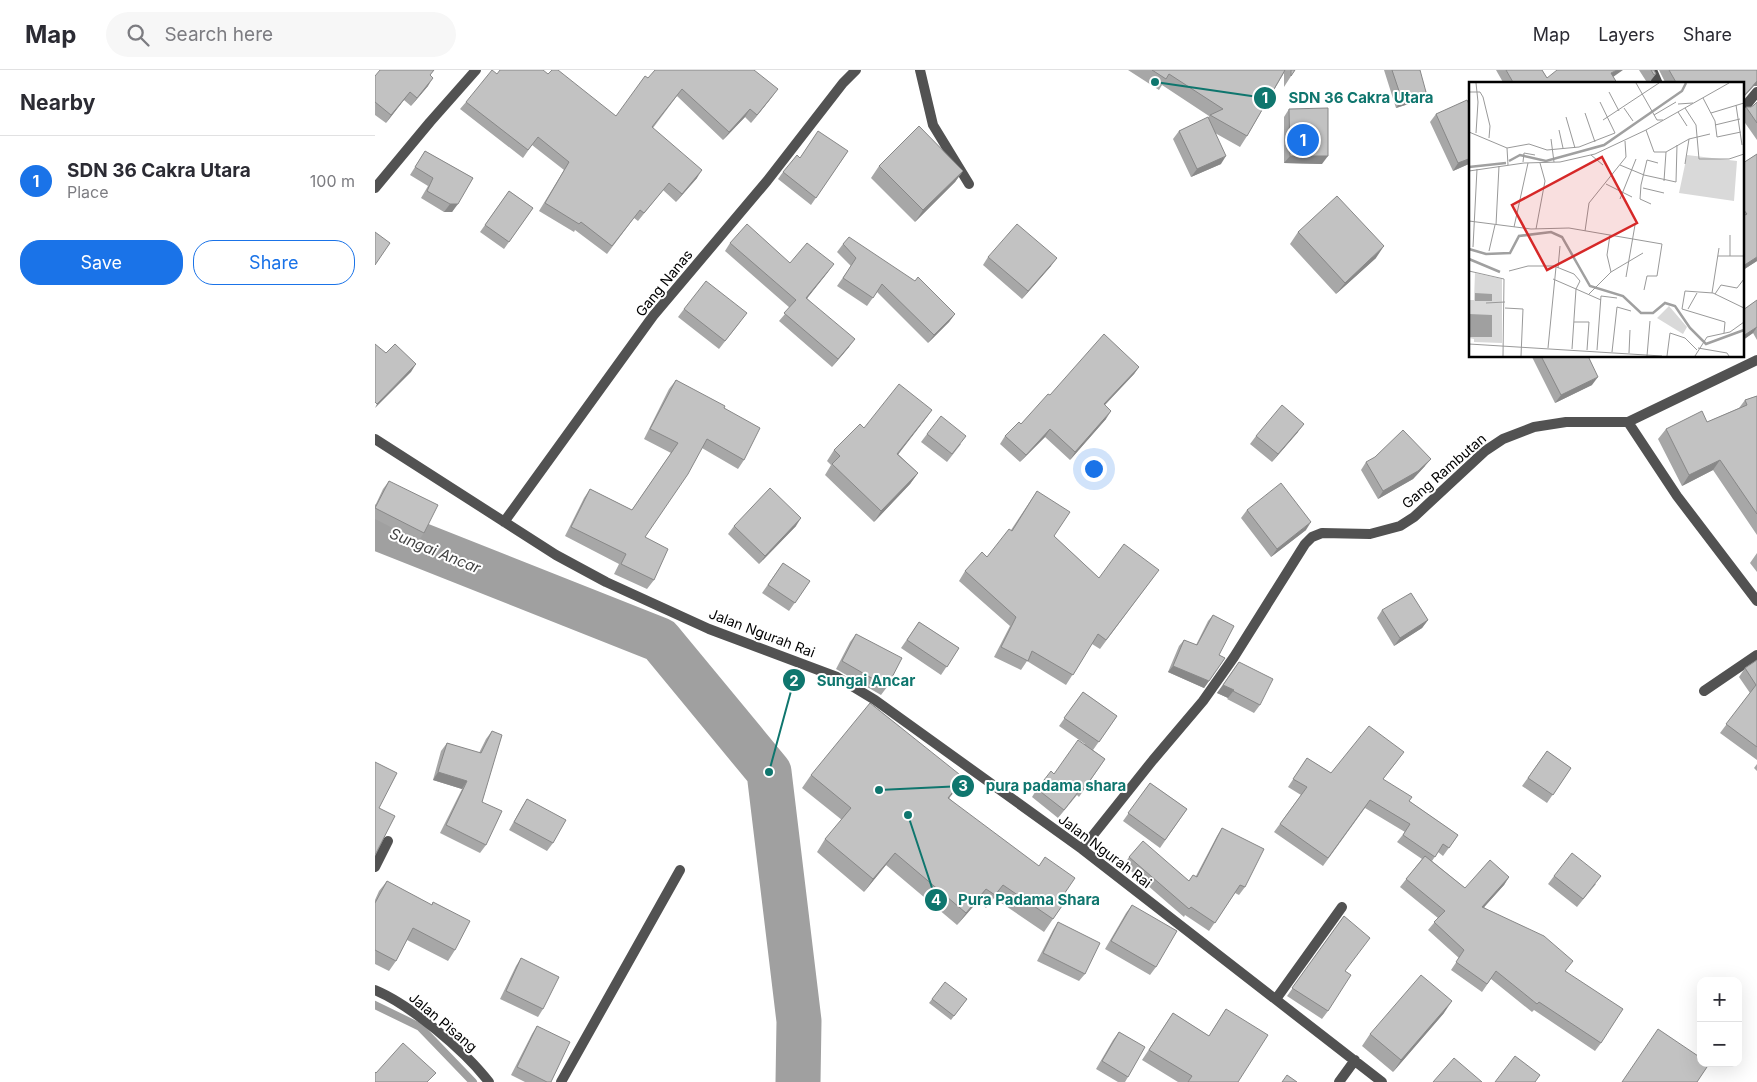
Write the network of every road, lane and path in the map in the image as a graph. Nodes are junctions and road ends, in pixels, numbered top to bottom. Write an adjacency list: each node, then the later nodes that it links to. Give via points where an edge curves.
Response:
1 (476, 70): 9 (street)
2 (856, 70): 13 (street, Gang Nanas, via 653,316)
3 (920, 70): 8 (street, via 933,124)
4 (1652, 70): 5 (street)
5 (1657, 82)
6 (1757, 92): 7 (street)
7 (1745, 107)
8 (969, 184)
9 (375, 188)
10 (1757, 360): 11 (street, Gang Rambutan)
11 (1628, 422): 14 (street, via 1677,496); 18 (street, Gang Rambutan, via 1566,422 1520,432 1485,451 1428,505 1400,526 1370,534 1327,533 1312,537 1203,701)
12 (375, 440): 13 (street, Jalan Ngurah Rai)
13 (504, 522): 18 (street, Jalan Ngurah Rai, via 556,555 657,606 837,677 901,718)
14 (1757, 600)
15 (1757, 655): 16 (street)
16 (1704, 690)
17 (388, 841): 19 (street)
18 (1082, 849): 23 (street, Jalan Ngurah Rai)
19 (375, 866)
20 (680, 870): 26 (street)
21 (1342, 906): 23 (street)
22 (375, 990): 25 (street, Jalan Pisang, via 419,1016)
23 (1276, 999): 24 (street, Jalan Ngurah Rai)
24 (1355, 1060): 27 (street); 28 (street, Jalan Ngurah Rai)
25 (489, 1082)
26 (561, 1082)
27 (1339, 1082)
28 (1382, 1082)

